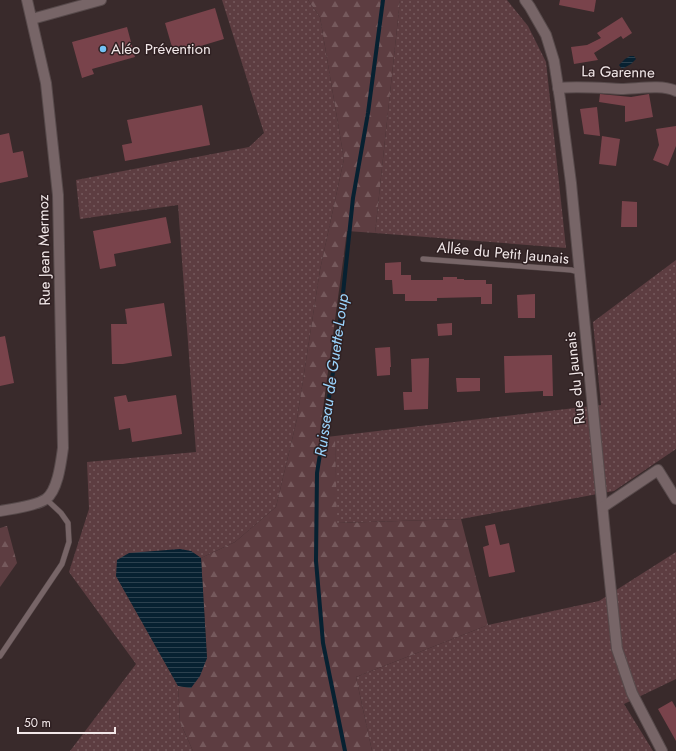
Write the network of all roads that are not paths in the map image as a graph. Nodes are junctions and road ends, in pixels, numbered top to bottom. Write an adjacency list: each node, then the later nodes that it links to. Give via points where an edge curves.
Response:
1 (27, 0): 4 (street, Rue Jean Mermoz)
2 (101, 0): 4 (street)
3 (525, 0): 5 (street, Rue du Jaunais, via 546,35 554,61)
4 (32, 19): 9 (street, Rue Jean Mermoz, via 46,83 58,195 63,448 54,487)
5 (558, 88): 6 (street, La Garenne, via 654,88); 8 (street, Rue du Jaunais)
6 (676, 91)
7 (423, 259): 8 (lane, Allée du Petit Jaunais)
8 (580, 272): 11 (street, Rue du Jaunais)
9 (46, 499): 12 (street); 13 (lane, via 68,523 69,542 62,564)
10 (676, 499): 11 (street, via 658,470)
11 (602, 508): 14 (street, Rue du Jaunais, via 617,649 632,693)
12 (0, 511)
13 (0, 656)
14 (662, 751)

